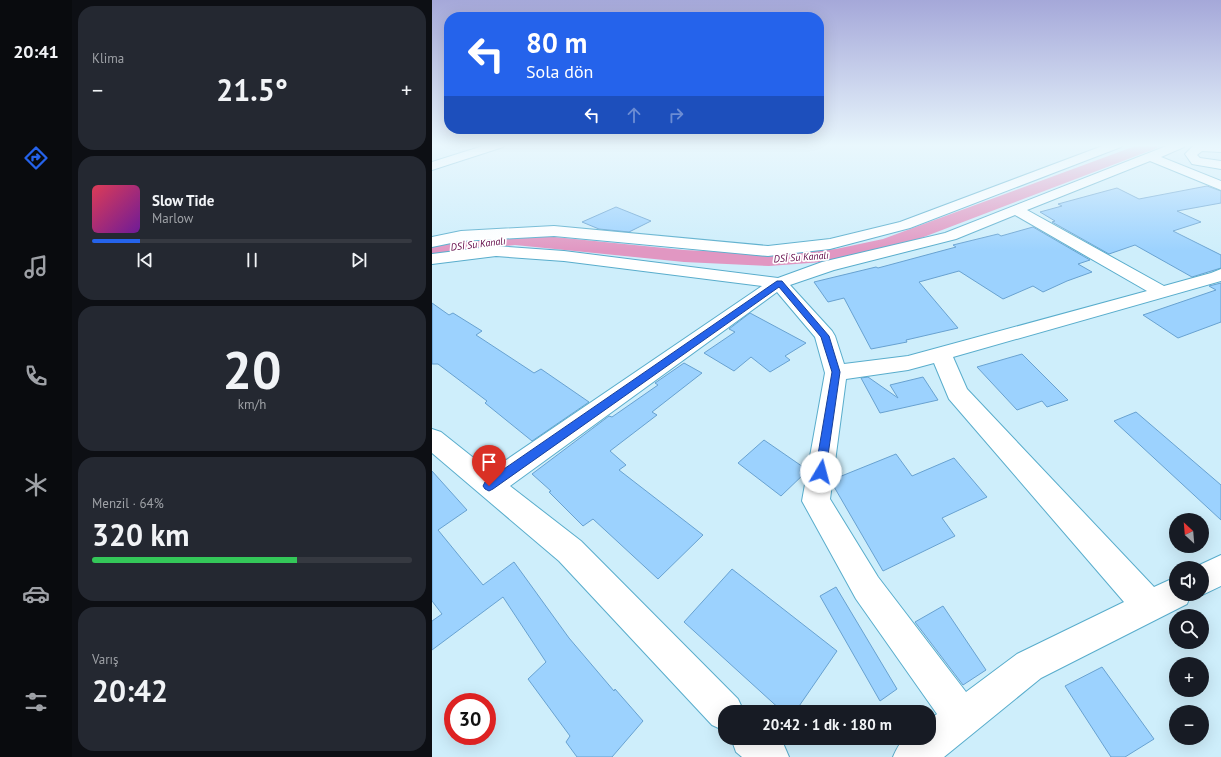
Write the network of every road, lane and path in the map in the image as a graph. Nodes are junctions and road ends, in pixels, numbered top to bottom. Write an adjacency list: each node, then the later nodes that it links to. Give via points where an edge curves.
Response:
1 (1023, 180): 6 (street, via 905,225 830,244 768,251 554,231 461,236)
2 (1092, 180): 5 (street)
3 (1207, 180): 4 (street)
4 (1221, 186)
5 (1016, 210): 9 (street, via 950,236 828,266); 10 (street)
6 (432, 242)
7 (432, 259): 9 (street, via 496,251 511,252 564,256)
8 (1221, 274): 10 (street)
9 (779, 283): 12 (street, via 825,336); 14 (street)
10 (1162, 292): 11 (street)
11 (941, 354): 12 (street, via 908,363); 17 (street, via 958,393)
12 (836, 372): 19 (street, via 816,501 867,588)
13 (432, 439): 14 (street)
14 (489, 486): 18 (street, via 570,552)
15 (1221, 570): 16 (street)
16 (1209, 576)
17 (1162, 599): 19 (street, via 1029,666)
18 (718, 705)
19 (962, 718): 22 (street)
20 (757, 745): 21 (street)
21 (769, 757)
22 (913, 757)

